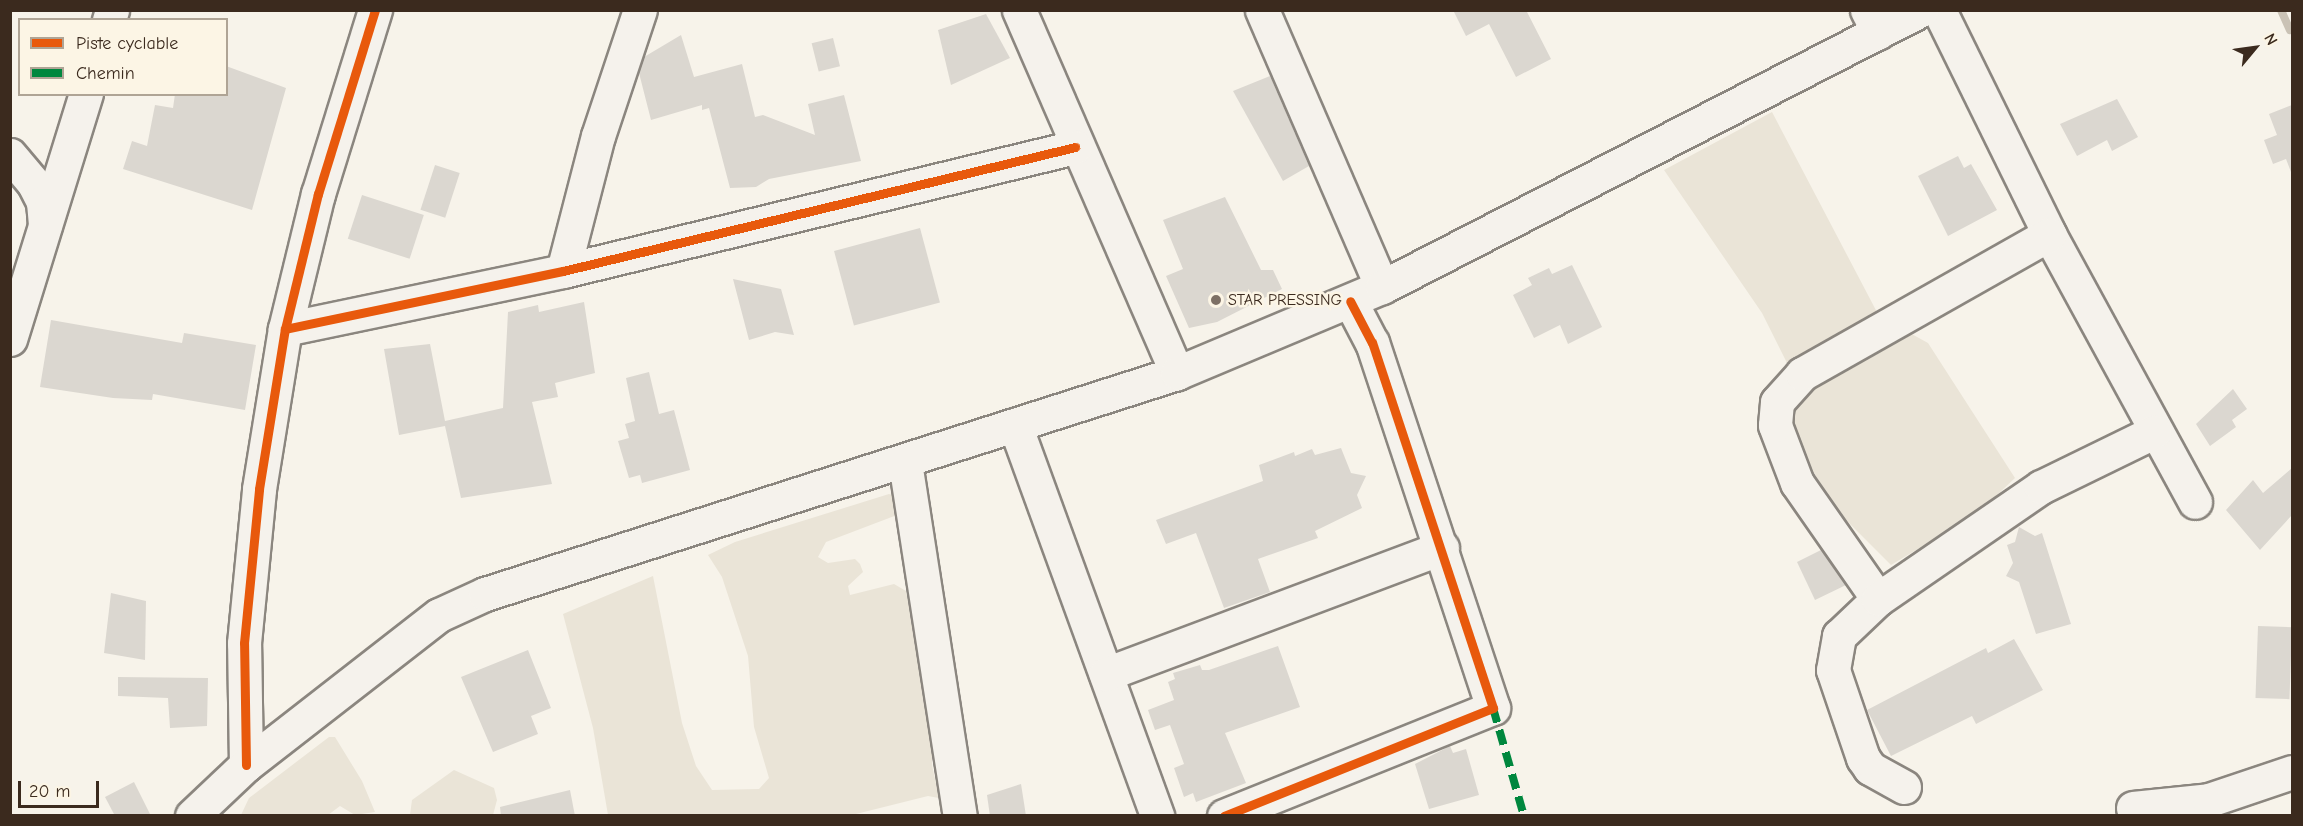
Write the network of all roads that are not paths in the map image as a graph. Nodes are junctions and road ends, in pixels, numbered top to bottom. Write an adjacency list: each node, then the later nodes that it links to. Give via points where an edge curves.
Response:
1 (375, 10): 16 (street, via 318,194)
2 (640, 10): 13 (street, via 598,136)
3 (1019, 10): 9 (street)
4 (1262, 10): 14 (street)
5 (1921, 10): 7 (street)
6 (1939, 10): 12 (street)
7 (1873, 21): 14 (street)
8 (85, 96): 11 (street)
9 (1076, 147): 13 (street); 18 (street)
10 (10, 155): 11 (street, via 34,183 43,202)
11 (45, 225): 17 (street)
12 (2049, 234): 20 (street); 24 (street, via 1802,374 1777,402 1775,424 1797,483)
13 (563, 271): 16 (street)
14 (1382, 287): 15 (street)
15 (1350, 301): 18 (street); 23 (street, via 1372,343)
16 (285, 329): 26 (street, via 259,489 245,631)
17 (10, 339)
18 (1177, 373): 19 (street)
19 (1015, 425): 21 (street); 25 (street)
20 (2154, 432): 22 (street); 24 (street, via 2042,488)
21 (905, 462): 26 (street, via 476,598 402,640); 31 (street)
22 (2195, 502)
23 (1442, 548): 25 (street); 33 (street, via 1493,708)
24 (1878, 599): 28 (street, via 1839,636 1833,670 1863,758 1870,768)
25 (1106, 674): 32 (street)
26 (246, 765): 30 (street)
27 (2292, 772): 29 (street, via 2209,800)
28 (1904, 787)
29 (2133, 808)
30 (192, 816)
31 (960, 816)
32 (1157, 816)
33 (1224, 816)

